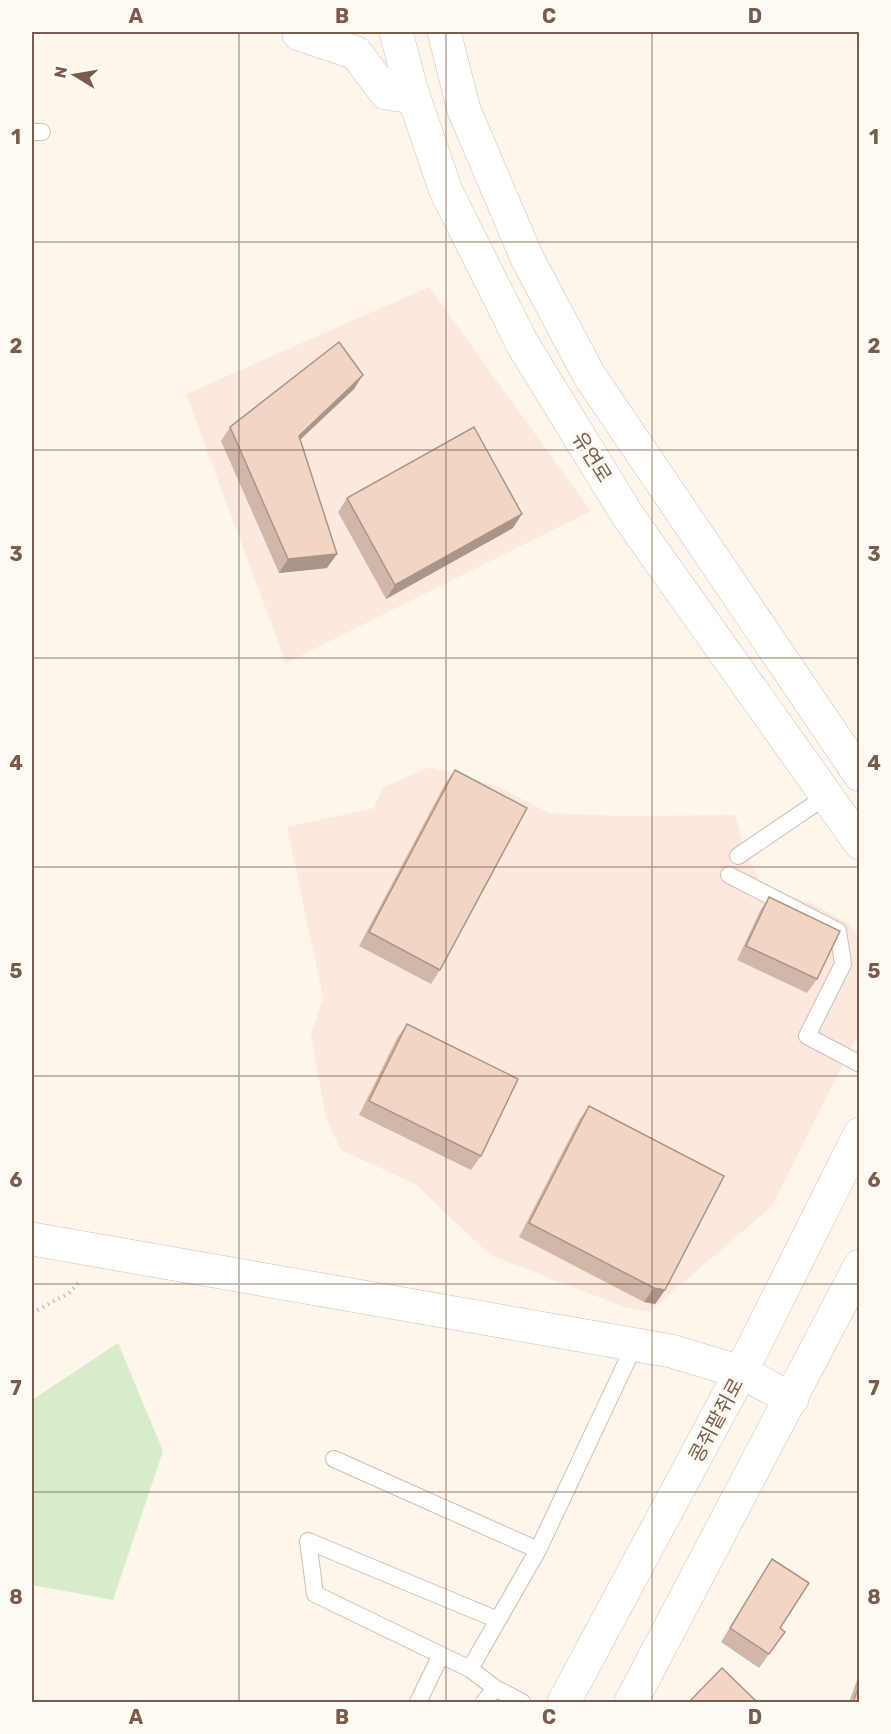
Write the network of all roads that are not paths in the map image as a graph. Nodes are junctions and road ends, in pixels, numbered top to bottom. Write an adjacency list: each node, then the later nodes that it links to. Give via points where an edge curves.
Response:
1 (302, 32): 4 (street, via 299,34 356,53 386,93)
2 (396, 32): 4 (street, 유연로)
3 (444, 32): 5 (street, via 464,110 527,258 589,375)
4 (413, 97): 6 (street, 유연로, via 446,190 523,345)
5 (689, 525): 6 (street); 7 (street)
6 (652, 549): 8 (street, 유연로)
7 (860, 775)
8 (825, 797): 9 (street, 유연로); 10 (lane)
9 (860, 843)
10 (738, 856)
11 (729, 875): 12 (lane, via 838,931 843,964 807,1036)
12 (860, 1064)
13 (860, 1134): 17 (street, 콩쥐팥쥐로)
14 (32, 1239): 16 (street)
15 (860, 1266): 18 (street)
16 (634, 1346): 17 (street, via 671,1351); 20 (lane)
17 (741, 1372): 18 (street); 28 (street, 콩쥐팥쥐로)
18 (792, 1399): 29 (street)
19 (334, 1459): 20 (lane)
20 (538, 1550): 21 (lane)
21 (498, 1620): 22 (lane, via 308,1541 315,1594); 23 (lane)
22 (441, 1655): 23 (lane); 25 (lane)
23 (470, 1669): 24 (lane)
24 (495, 1688): 26 (lane); 27 (lane)
25 (418, 1702)
26 (484, 1702)
27 (522, 1702)
28 (564, 1702)
29 (631, 1702)

